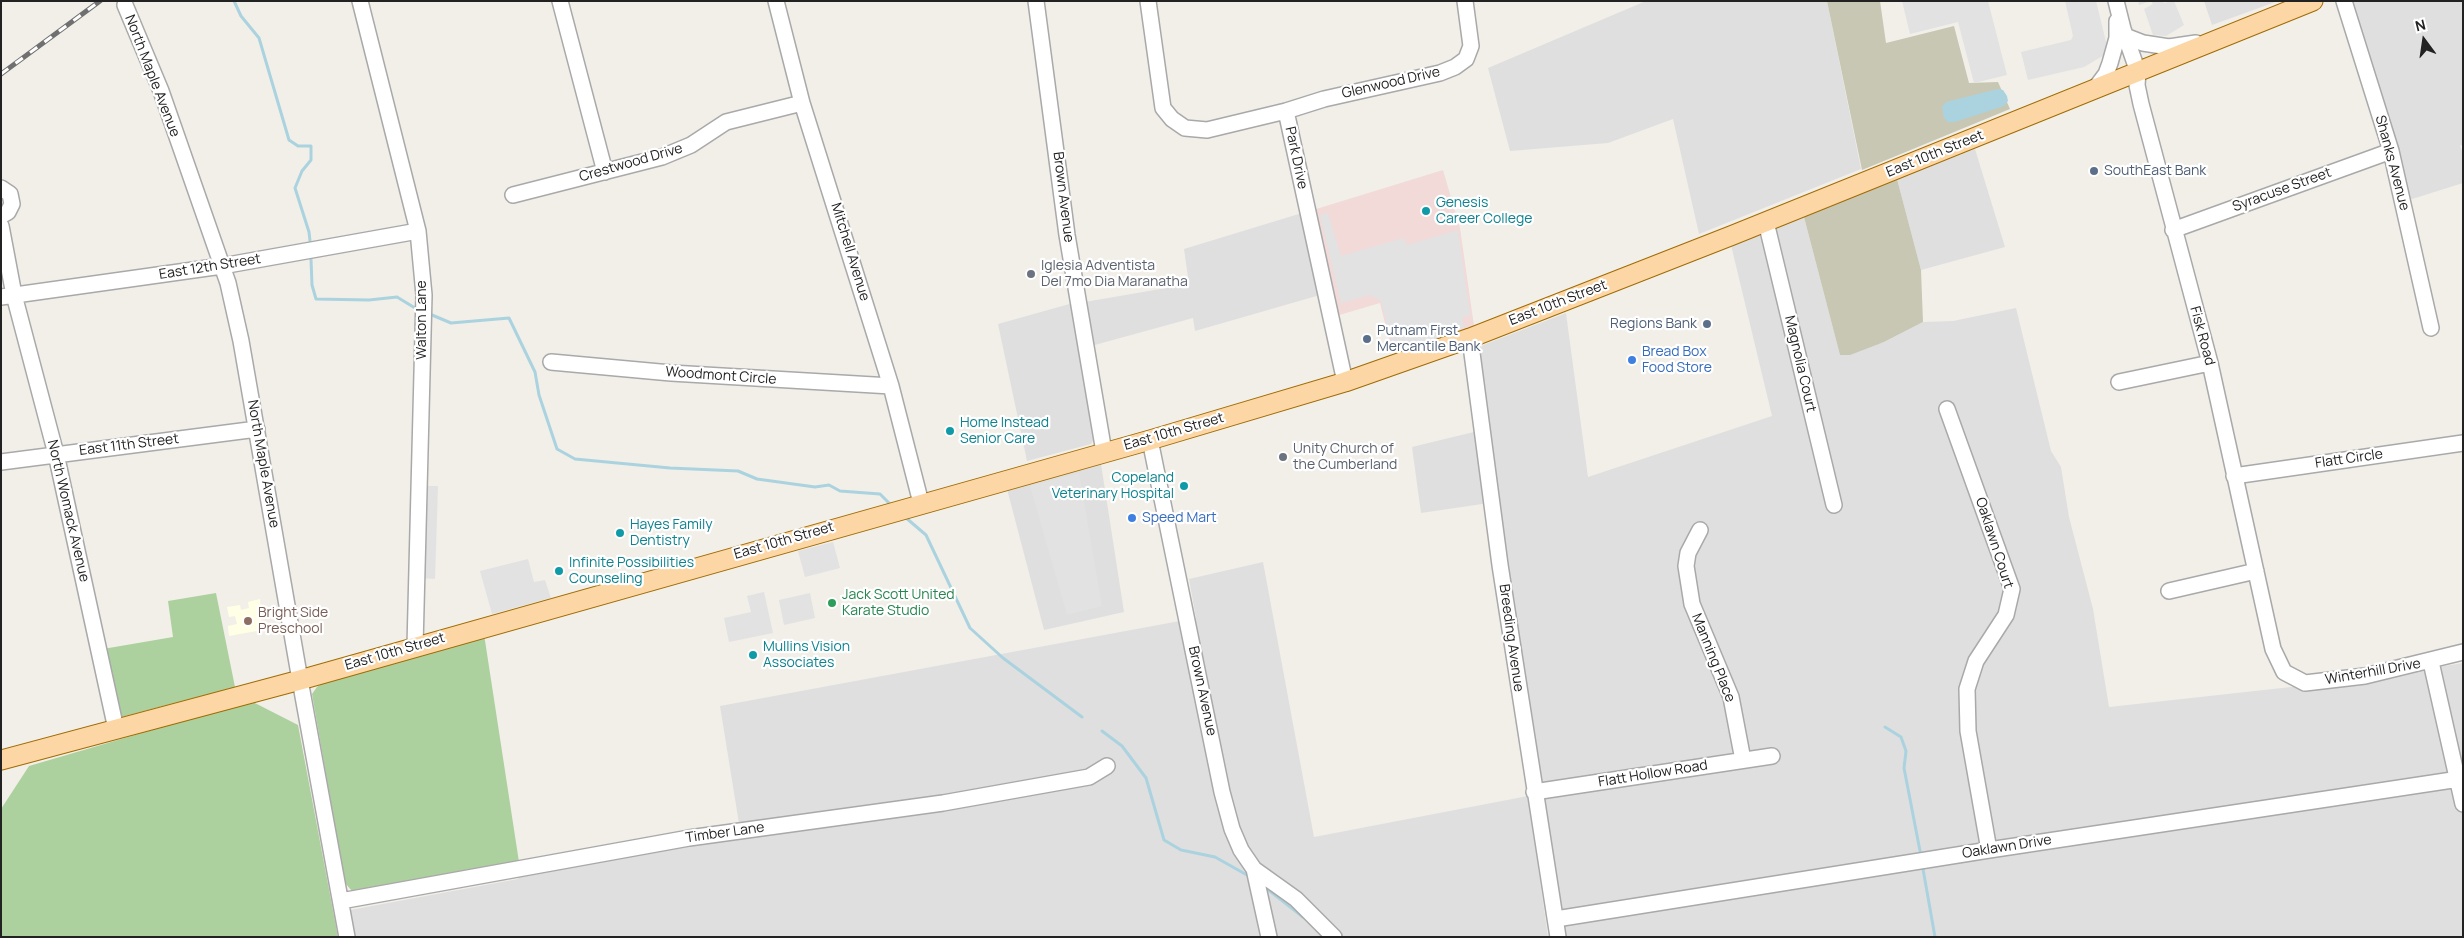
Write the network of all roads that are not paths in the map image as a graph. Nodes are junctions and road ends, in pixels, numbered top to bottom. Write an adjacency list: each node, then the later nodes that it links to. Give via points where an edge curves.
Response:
1 (360, 1): 25 (street, Walton Lane)
2 (560, 1): 18 (street)
3 (776, 1): 15 (street, Mitchell Avenue)
4 (1036, 1): 39 (street, Brown Avenue, via 1067,235)
5 (1148, 1): 16 (street, Park Drive, via 1160,95 1163,108 1172,119 1185,128 1207,130)
6 (1466, 1): 16 (street, Glenwood Drive, via 1471,46 1466,59 1455,67 1324,98)
7 (2313, 1): 12 (main road, East 10th Street)
8 (2344, 1): 17 (street, Shanks Avenue)
9 (2116, 3): 11 (street, Fisk Road); 14 (street, via 2114,51 2106,74)
10 (124, 6): 26 (street, North Maple Avenue, via 161,91)
11 (2125, 36): 12 (street, via 2169,47); 13 (street, Fisk Road)
12 (2222, 38): 13 (main road, East 10th Street)
13 (2138, 72): 14 (main road, East 10th Street); 24 (street, Fisk Road, via 2141,104)
14 (2094, 90): 22 (main road, East 10th Street)
15 (802, 103): 18 (street, Crestwood Drive, via 726,122 691,146); 34 (street, Mitchell Avenue)
16 (1286, 111): 32 (street, Park Drive)
17 (2391, 151): 24 (street, Syracuse Street); 28 (street, Shanks Avenue)
18 (605, 172): 20 (street, Crestwood Drive)
19 (1, 188): 21 (street, via 10,194 12,204)
20 (513, 194)
21 (1, 216)
22 (1766, 222): 29 (main road, East 10th Street); 44 (street, Magnolia Court)
23 (1, 226): 27 (street, North Womack Avenue)
24 (2173, 230): 31 (street, Fisk Road)
25 (418, 231): 26 (street, East 12th Street); 48 (street, Walton Lane, via 424,295)
26 (222, 266): 27 (street, East 12th Street); 36 (street, North Maple Avenue, via 241,341)
27 (8, 296): 40 (street, North Womack Avenue)
28 (2431, 328)
29 (1470, 338): 32 (main road, East 10th Street); 59 (street, Breeding Avenue)
30 (551, 362): 34 (street, Woodmont Circle, via 671,373)
31 (2210, 363): 33 (street); 42 (street, Fisk Road)
32 (1345, 382): 37 (main road, East 10th Street)
33 (2119, 382)
34 (891, 386): 43 (street, Mitchell Avenue)
35 (1947, 410): 61 (street, Oaklawn Court, via 2012,589 2006,615 1976,661 1967,689 1968,731)
36 (257, 429): 40 (street, East 11th Street); 52 (street, North Maple Avenue)
37 (1150, 440): 39 (main road, East 10th Street); 62 (street, Brown Avenue, via 1222,792 1232,829)
38 (2463, 443): 42 (street, Flatt Circle)
39 (1104, 452): 43 (main road, East 10th Street)
40 (56, 454): 41 (street, East 11th Street); 53 (street, North Womack Avenue)
41 (1, 462)
42 (2234, 476): 46 (street, Fisk Road)
43 (921, 503): 48 (main road, East 10th Street)
44 (1834, 506)
45 (1700, 530): 55 (street, Manning Place, via 1688,553 1686,566 1692,604 1731,697)
46 (2256, 571): 47 (street); 51 (street, Fisk Road, via 2273,649)
47 (2169, 591)
48 (415, 646): 52 (main road, East 10th Street)
49 (2463, 652): 50 (street, Winterhill Drive)
50 (2430, 662): 51 (street, Winterhill Drive, via 2365,676 2305,683); 58 (street)
51 (2284, 672)
52 (300, 680): 53 (main road, East 10th Street); 63 (street, North Maple Avenue)
53 (116, 729): 56 (main road, East 10th Street)
54 (1772, 756): 55 (street, Flatt Hollow Road)
55 (1743, 760): 59 (street, Flatt Hollow Road)
56 (5, 761)
57 (1107, 766): 63 (street, Timber Lane, via 1089,776 943,803 688,838)
58 (2459, 779): 60 (street); 61 (street, Oaklawn Drive)
59 (1534, 792): 64 (street, Breeding Avenue)
60 (2463, 804)
61 (1988, 850): 64 (street, Oaklawn Drive)
62 (1254, 869): 66 (street, Brown Avenue); 67 (street, via 1296,899)
63 (341, 901): 65 (street, North Maple Avenue)
64 (1556, 919): 68 (street, Breeding Avenue)
65 (347, 937)
66 (1269, 937)
67 (1334, 937)
68 (1558, 937)

